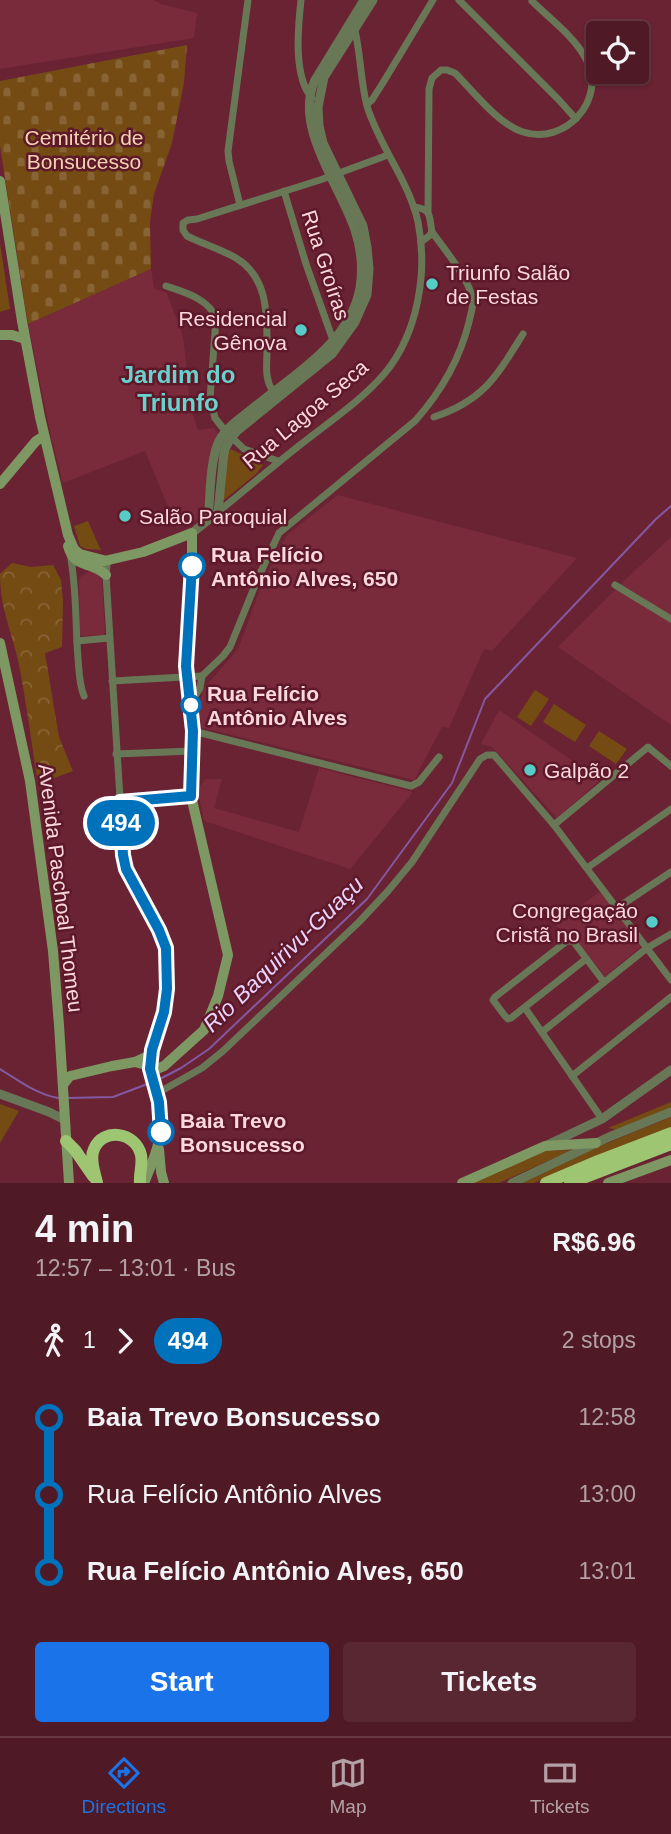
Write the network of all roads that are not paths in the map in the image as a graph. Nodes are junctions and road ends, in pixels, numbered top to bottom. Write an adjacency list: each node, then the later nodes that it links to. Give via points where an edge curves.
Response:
1 (248, 0): 20 (street, via 228,151)
2 (301, 0): 9 (street)
3 (363, 0): 8 (street)
4 (373, 0): 8 (street)
5 (433, 0): 13 (street)
6 (458, 0): 14 (street)
7 (532, 1): 14 (street, via 574,41 591,71 589,99)
8 (352, 26): 10 (street); 13 (street, Rua Lagoa Seca)
9 (300, 65): 10 (street); 11 (street)
10 (317, 86): 11 (street); 12 (street)
11 (309, 95): 12 (street); 16 (street, via 310,121)
12 (318, 103): 16 (street, via 320,134)
13 (367, 104): 15 (street, Rua Lagoa Seca)
14 (576, 119): 22 (street, via 554,132 522,132 497,115 455,73 441,70 429,89)
15 (388, 155): 16 (street); 21 (street, Rua Lagoa Seca)
16 (334, 175): 18 (street); 29 (street, via 354,228 361,266 360,286)
17 (0, 181): 19 (main road)
18 (284, 191): 20 (street); 29 (street, Rua Groíras)
19 (1, 192): 28 (main road)
20 (240, 205): 30 (street, via 188,220 183,230 235,258 258,280 267,312 267,381)
21 (414, 207): 22 (street); 24 (street, Rua Lagoa Seca)
22 (428, 212): 23 (street)
23 (432, 232): 24 (street); 31 (street, via 460,272 473,301 461,347)
24 (421, 242): 36 (street, Rua Lagoa Seca, via 416,305 395,358 358,400)
25 (166, 286): 34 (street, via 199,300 214,314 210,399 215,418)
26 (523, 334): 32 (street, via 486,388)
27 (0, 335): 28 (main road)
28 (25, 339): 35 (main road)
29 (335, 345): 30 (street); 34 (street)
30 (273, 391): 34 (street, via 232,424)
31 (425, 409): 32 (street); 33 (street)
32 (434, 417): 33 (street)
33 (415, 421): 55 (street, via 279,533 230,647)
34 (229, 435): 36 (street, via 250,452); 40 (street); 41 (street, via 219,440 216,451)
35 (44, 436): 37 (main road); 43 (main road)
36 (278, 461): 40 (street, Rua Lagoa Seca)
37 (14, 467): 38 (main road); 39 (main road)
38 (0, 468)
39 (0, 484)
40 (218, 512): 41 (street, Rua Lagoa Seca)
41 (208, 520): 42 (street, Rua Lagoa Seca)
42 (192, 533): 45 (main road, Rua Lagoa Seca); 54 (main road)
43 (68, 535): 44 (main road); 45 (main road, via 80,554)
44 (70, 553): 46 (main road); 48 (street)
45 (110, 560): 46 (main road, Rua Lagoa Seca); 47 (street)
46 (87, 565): 47 (main road); 48 (street)
47 (106, 575): 51 (street)
48 (75, 577): 52 (street)
49 (615, 585): 50 (street)
50 (671, 619)
51 (109, 638): 52 (street); 56 (street)
52 (77, 641): 57 (street)
53 (0, 643): 81 (main road, Avenida Paschoal Thomeu, via 30,781 53,951)
54 (186, 676): 55 (street); 56 (street); 58 (main road)
55 (202, 676): 58 (street)
56 (112, 681): 61 (street)
57 (84, 696)
58 (191, 703): 59 (main road)
59 (193, 731): 60 (main road); 62 (street, via 411,786)
60 (193, 751): 61 (street); 64 (main road)
61 (116, 754): 65 (street)
62 (439, 757)
63 (671, 766): 67 (street, via 648,747)
64 (191, 796): 65 (street); 84 (main road, via 228,962 204,1030)
65 (120, 802): 79 (street, via 126,869 166,948 164,1012)
66 (671, 810): 68 (street)
67 (554, 825): 68 (street); 87 (street, via 494,755 480,759 412,862 359,922 223,1051 202,1068)
68 (587, 868): 70 (street)
69 (671, 872): 70 (street)
70 (617, 908): 72 (street)
71 (671, 934): 72 (street)
72 (647, 948): 74 (street); 75 (street)
73 (586, 959): 75 (street); 77 (street); 77 (street, via 569,940 494,999 508,1019)
74 (671, 980)
75 (604, 982): 78 (street)
76 (671, 998): 85 (street)
77 (525, 1008): 78 (street)
78 (542, 1032): 85 (street)
79 (152, 1050): 80 (main road); 84 (street)
80 (135, 1062): 83 (main road); 84 (main road, via 146,1065)
81 (62, 1064): 83 (main road, via 71,1071); 86 (main road, Avenida Paschoal Thomeu)
82 (671, 1070): 91 (street)
83 (85, 1071): 86 (main road, via 70,1076)
84 (151, 1073): 87 (main road)
85 (572, 1076): 91 (street)
86 (63, 1087): 89 (main road, Avenida Paschoal Thomeu)
87 (155, 1090): 98 (main road, via 162,1124)
88 (0, 1094): 89 (street, via 49,1112)
89 (65, 1111): 94 (main road, Avenida Paschoal Thomeu)
90 (671, 1112): 93 (street)
91 (601, 1119): 93 (street, via 597,1130); 97 (street)
92 (671, 1133): 106 (highway)
93 (609, 1137): 95 (street)
94 (66, 1141): 100 (main road, Avenida Paschoal Thomeu); 101 (highway)
95 (596, 1143): 97 (main road); 105 (street)
96 (671, 1144): 107 (highway)
97 (545, 1146): 104 (main road)
98 (159, 1147): 102 (main road); 103 (main road)
99 (671, 1160): 108 (main road)
100 (69, 1183)
101 (97, 1183): 102 (highway, via 94,1148 100,1140 122,1135 141,1153)
102 (142, 1183)
103 (164, 1183)
104 (462, 1183)
105 (512, 1183)
106 (546, 1183)
107 (570, 1183)
108 (608, 1183)

